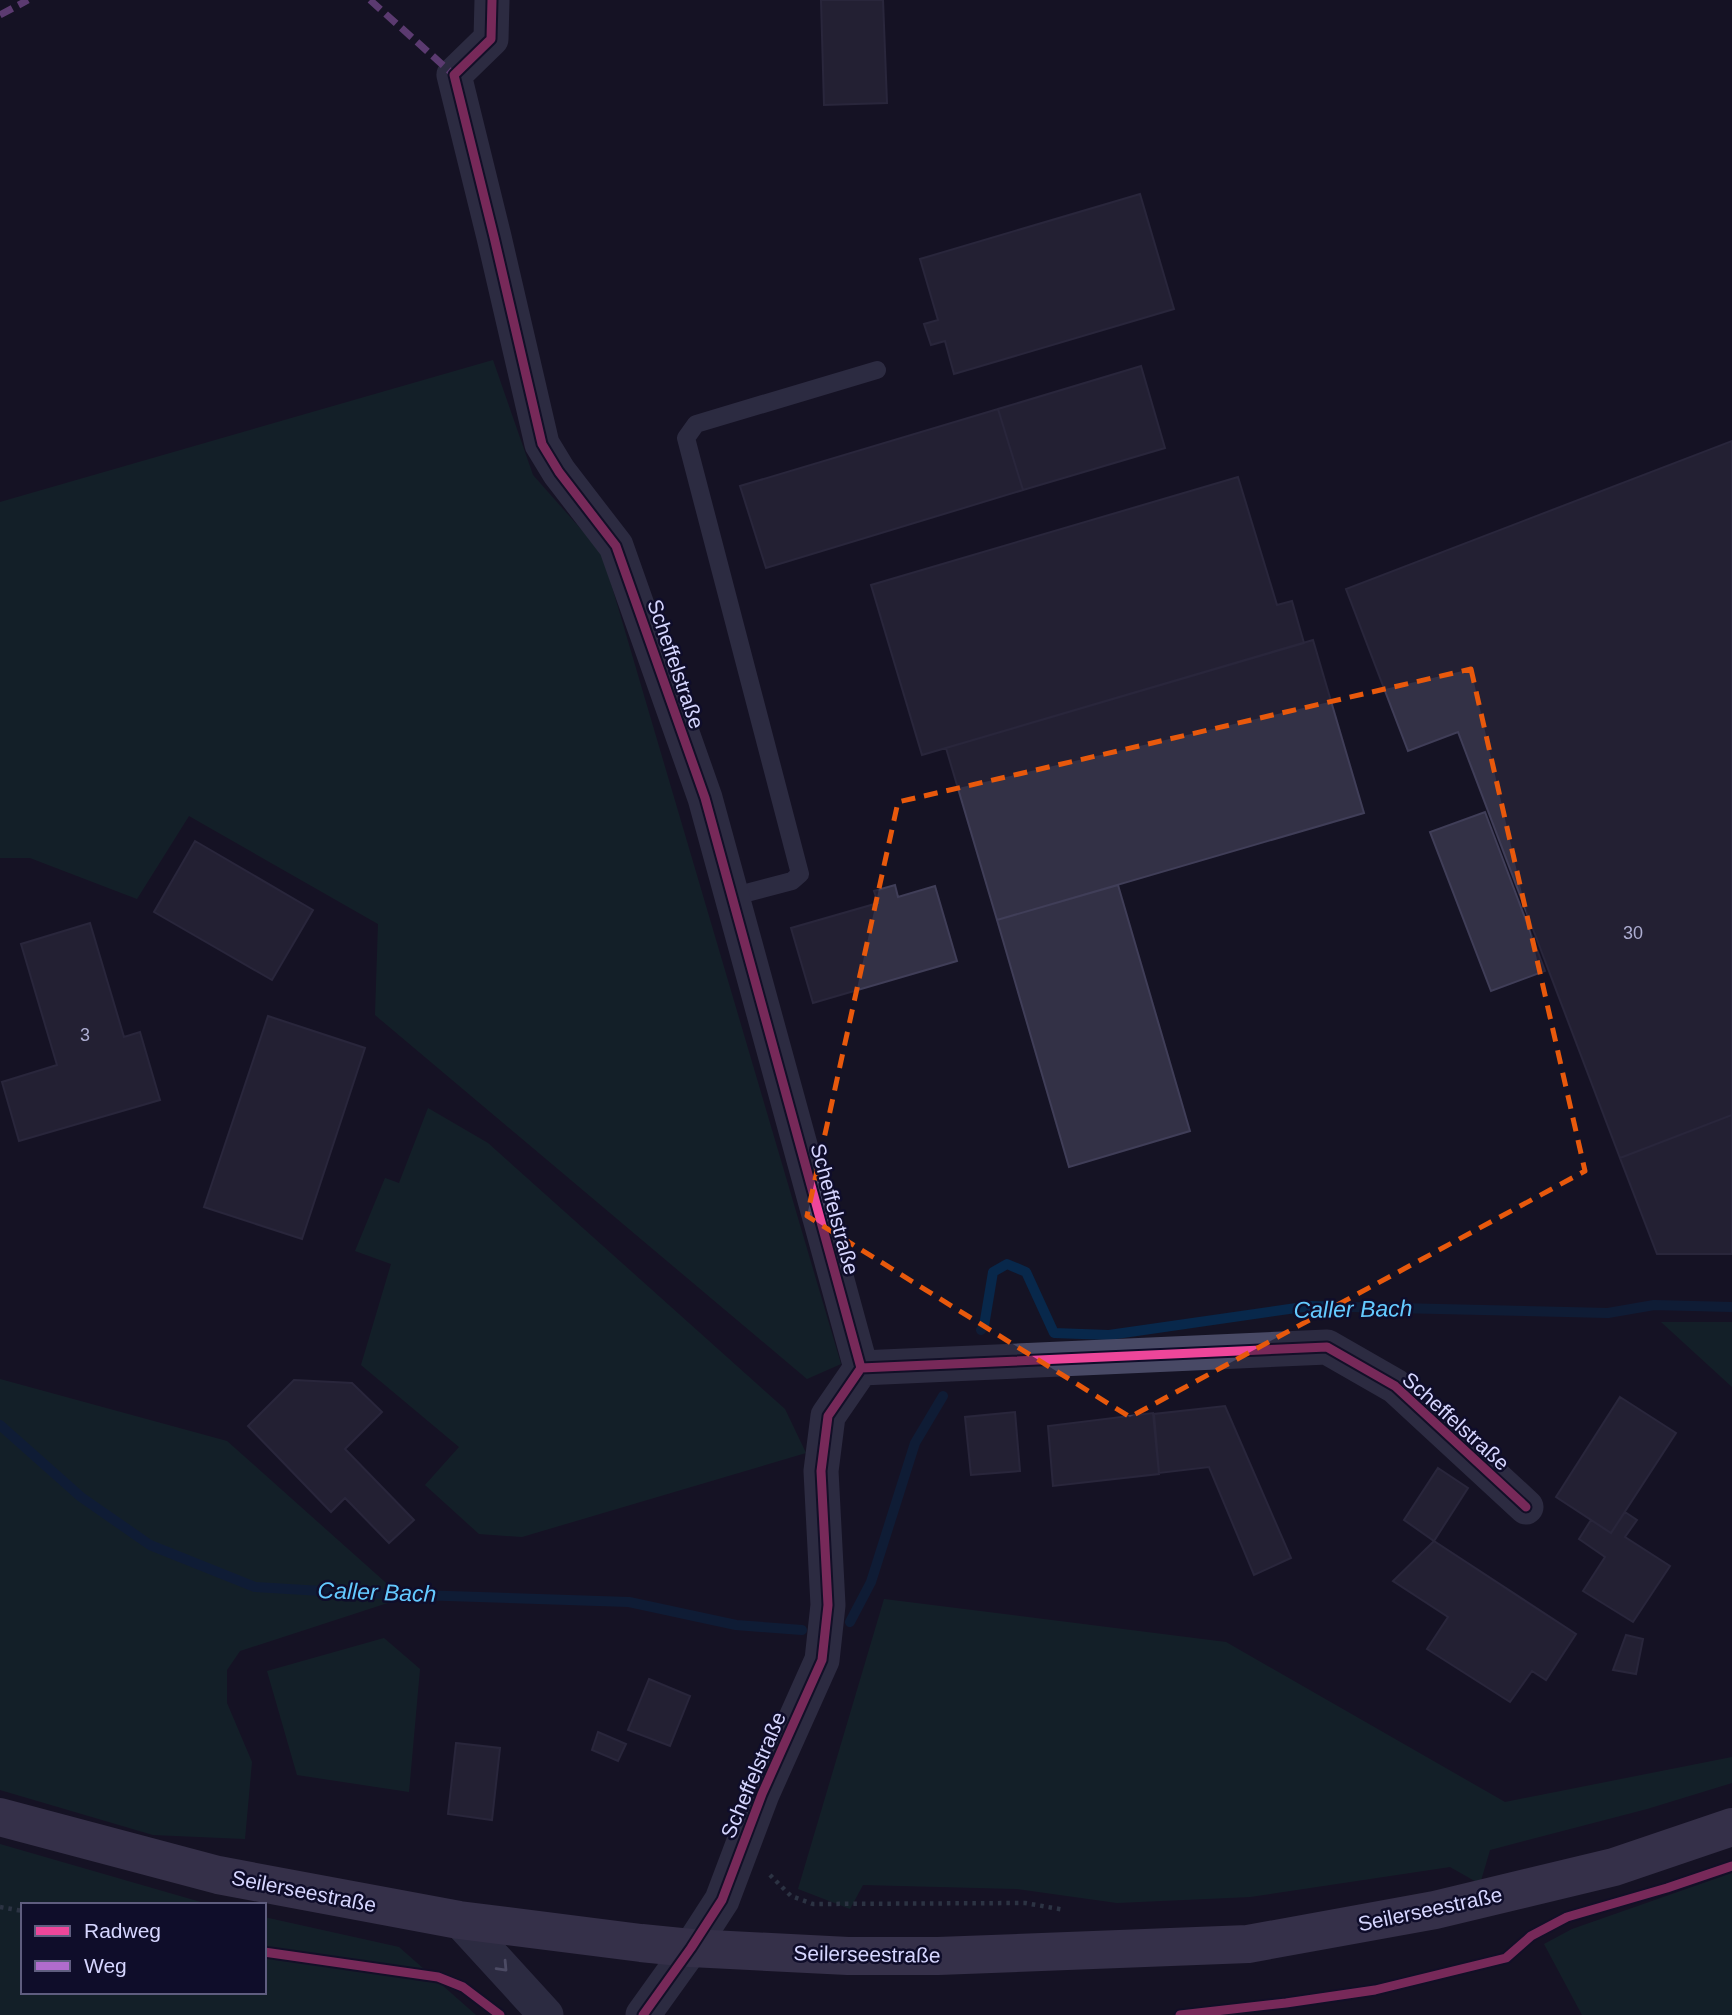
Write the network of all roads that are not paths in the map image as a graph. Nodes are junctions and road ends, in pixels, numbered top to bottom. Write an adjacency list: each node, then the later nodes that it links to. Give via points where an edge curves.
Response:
1 (492, 0): 3 (street, Scheffelstraße, via 491,40 454,75 542,444 616,546 705,799)
2 (877, 370): 3 (lane, via 696,424 686,438 800,874 792,881)
3 (731, 897): 4 (street, Scheffelstraße)
4 (861, 1368): 5 (street, Scheffelstraße, via 1327,1347 1395,1386); 9 (street, Scheffelstraße, via 828,1416 821,1471 828,1605 822,1660 762,1794 722,1900)
5 (1526, 1507)
6 (0, 1817): 8 (main road, Seilerseestraße, via 218,1875)
7 (1732, 1827): 9 (main road, Seilerseestraße, via 1601,1870 1435,1910 1248,1944 938,1956)
8 (459, 1920): 9 (main road, Seilerseestraße); 10 (street, one-way to 10)
9 (691, 1948): 11 (street, Scheffelstraße)
10 (546, 2015)
11 (643, 2015)

